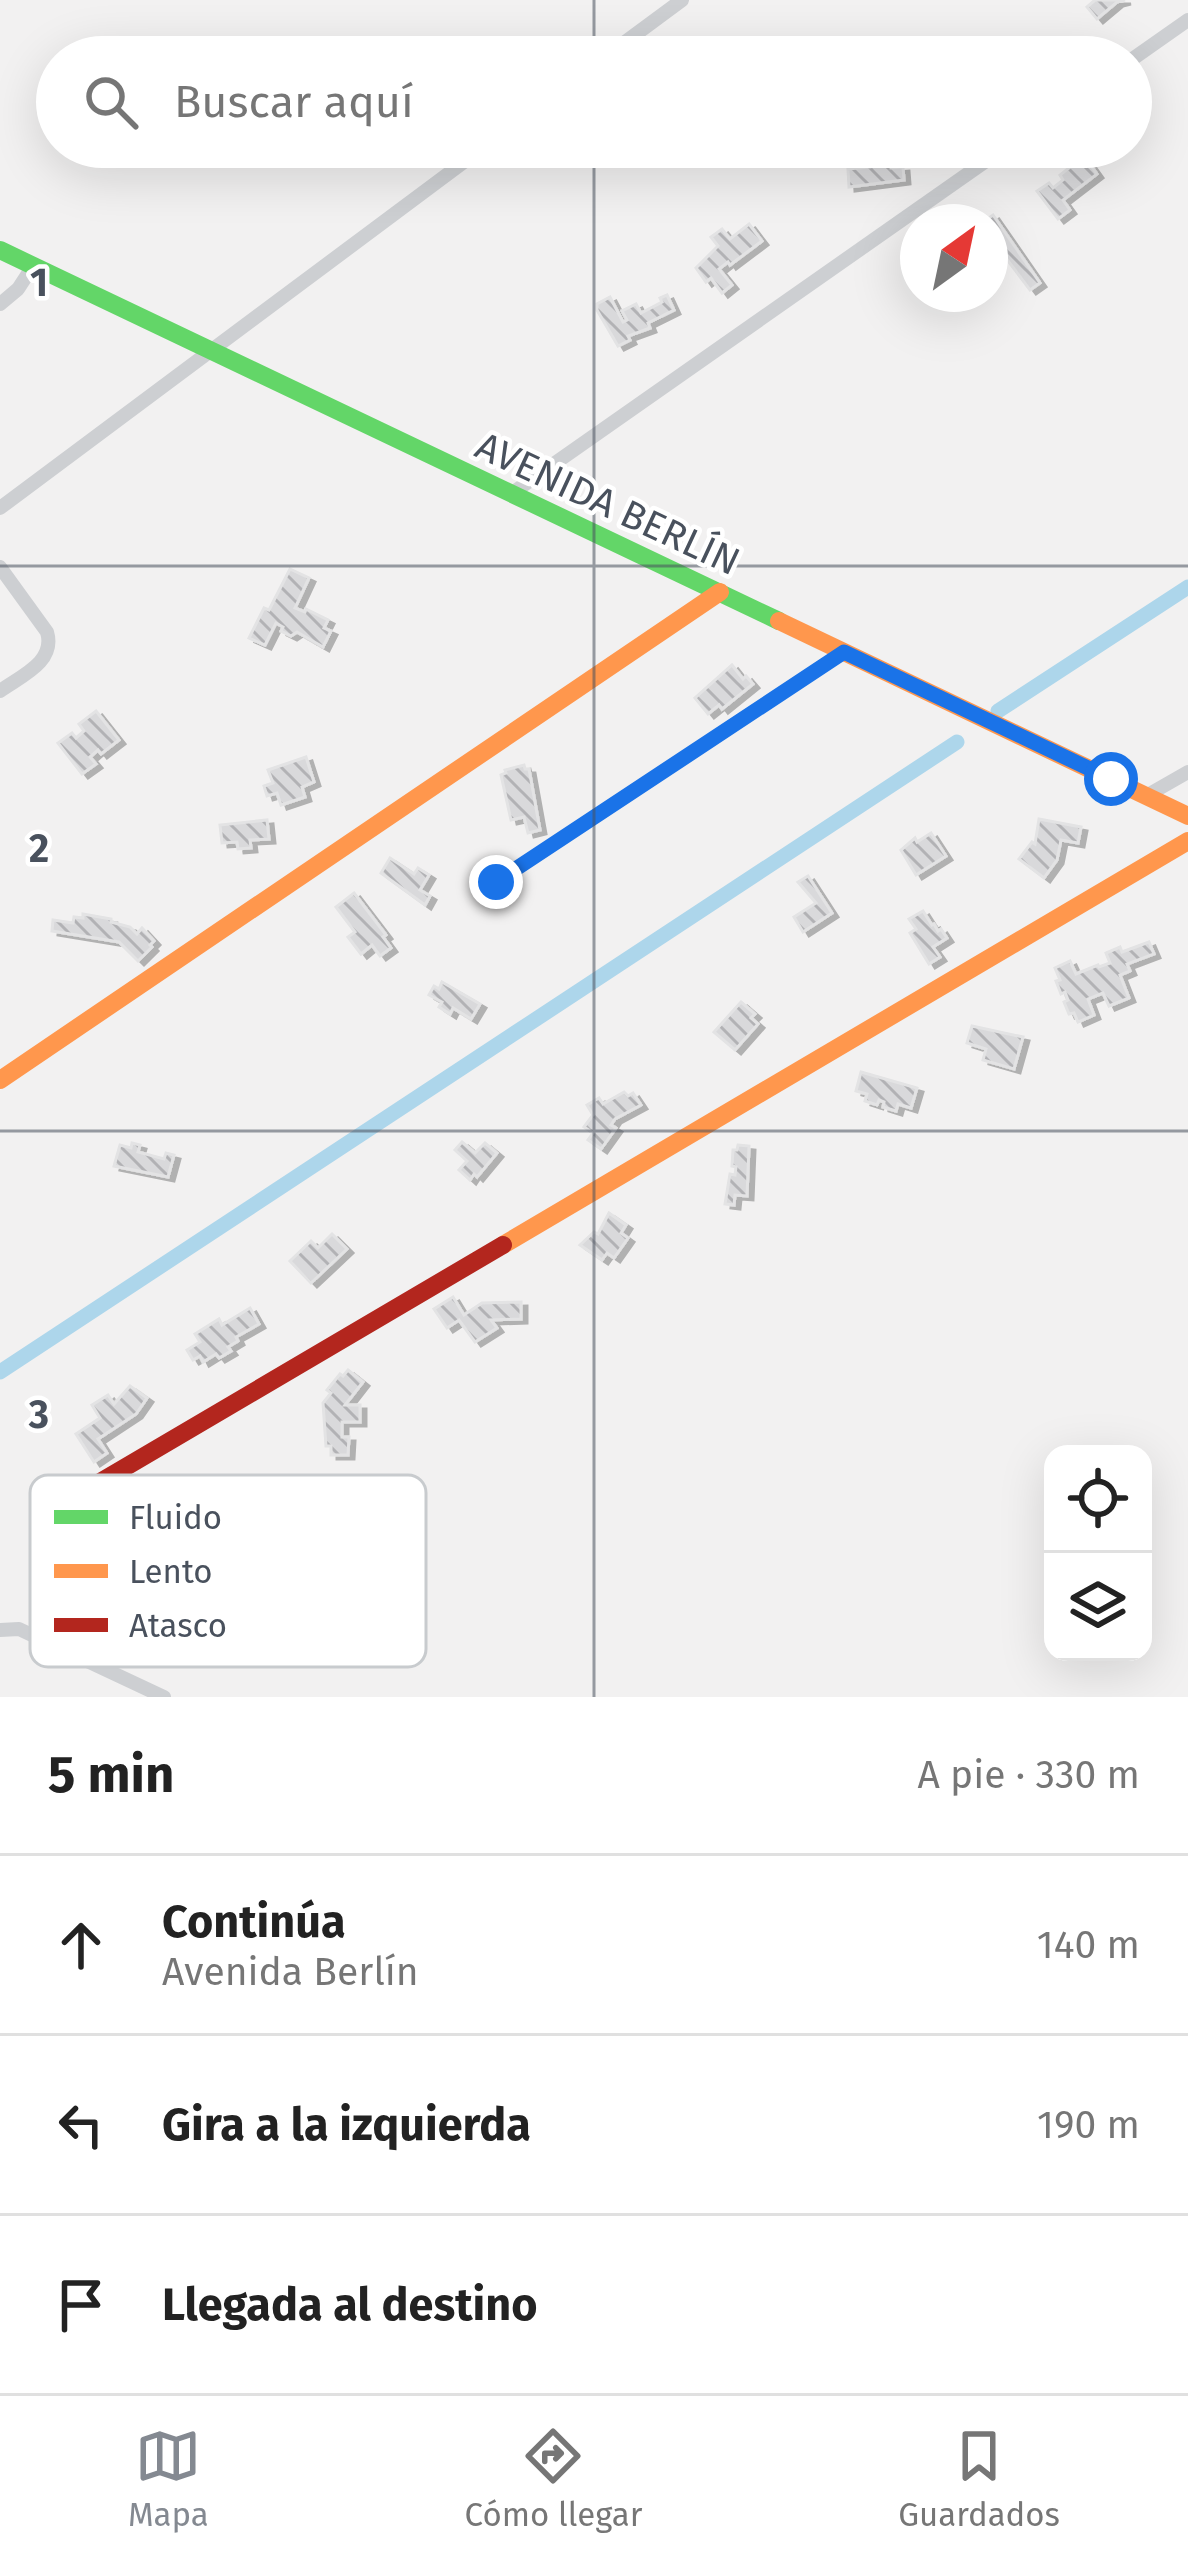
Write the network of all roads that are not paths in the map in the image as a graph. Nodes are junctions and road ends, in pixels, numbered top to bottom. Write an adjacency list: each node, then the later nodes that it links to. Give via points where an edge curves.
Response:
1 (682, 0): 3 (street)
2 (1188, 20): 4 (street)
3 (633, 36)
4 (1152, 45)
5 (456, 168): 10 (street)
6 (976, 168): 11 (street)
7 (0, 250): 8 (street, AVENIDA BERLÍN)
8 (33, 266): 9 (street); 10 (street, AVENIDA BERLÍN)
9 (0, 304)
10 (211, 351): 11 (street, AVENIDA BERLÍN); 12 (street)
11 (511, 494): 14 (street, AVENIDA BERLÍN)
12 (0, 508)
13 (0, 567): 16 (street, via 50,644 44,659)
14 (720, 592): 15 (street, AVENIDA BERLÍN); 22 (street)
15 (844, 652): 18 (street, AVENIDA BERLÍN); 21 (street)
16 (0, 691)
17 (1188, 772): 18 (street)
18 (1146, 796): 19 (street, AVENIDA BERLÍN)
19 (1188, 816)
20 (1188, 841): 23 (street)
21 (496, 882)
22 (0, 1080)
23 (114, 1475)
24 (0, 1630): 25 (street)
25 (30, 1634)
26 (100, 1667): 27 (street)
27 (164, 1697)

